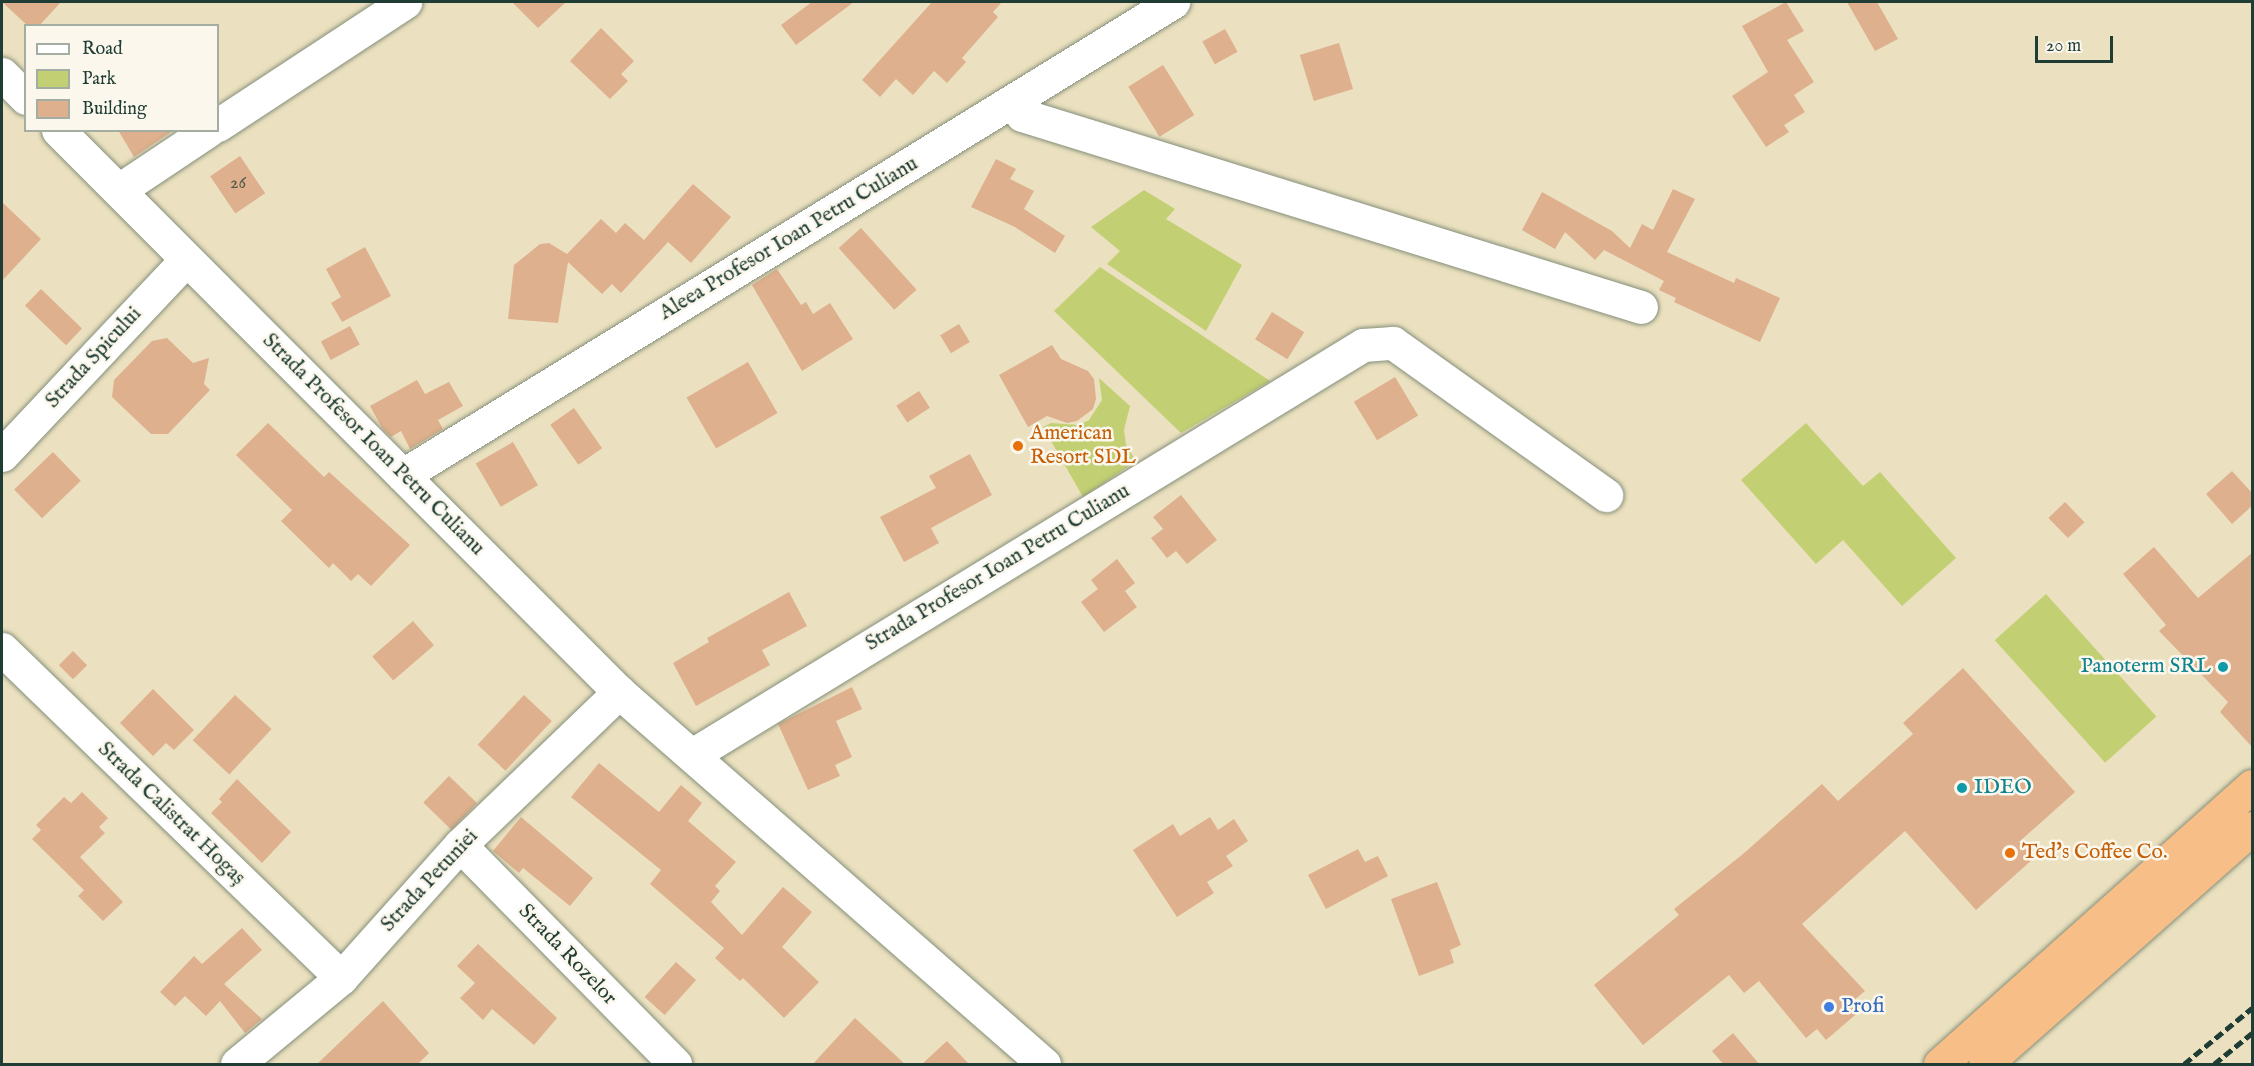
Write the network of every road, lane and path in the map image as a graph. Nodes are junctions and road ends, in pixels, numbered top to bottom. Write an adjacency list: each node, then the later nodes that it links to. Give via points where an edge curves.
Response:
1 (405, 2): 6 (street)
2 (1173, 2): 5 (street, Aleea Profesor Ioan Petru Culianu)
3 (2, 74): 4 (street)
4 (24, 96)
5 (1014, 101): 11 (street, via 1022,115); 13 (street, Aleea Profesor Ioan Petru Culianu)
6 (219, 124)
7 (60, 132): 9 (street, Strada Profesor Ioan Petru Culianu)
8 (206, 132): 9 (street)
9 (119, 190): 10 (street, Strada Profesor Ioan Petru Culianu)
10 (186, 260): 12 (street, Strada Spicului); 13 (street, Strada Profesor Ioan Petru Culianu)
11 (1641, 307)
12 (2, 455)
13 (403, 475): 16 (street, Strada Profesor Ioan Petru Culianu)
14 (1606, 495): 17 (street, Strada Profesor Ioan Petru Culianu, via 1393,343 1363,345)
15 (2, 649): 21 (street, Strada Calistrat Hogaș)
16 (619, 692): 17 (street, Strada Profesor Ioan Petru Culianu); 20 (street, Strada Petuniei)
17 (692, 755): 24 (street, Strada Profesor Ioan Petru Culianu)
18 (2253, 786): 25 (highway)
19 (2253, 828): 26 (highway)
20 (460, 845): 21 (street, Strada Petuniei); 23 (street, Strada Rozelor)
21 (341, 978): 22 (street, Strada Petuniei)
22 (237, 1065)
23 (675, 1065)
24 (1044, 1065)
25 (1940, 1065)
26 (1985, 1065)

